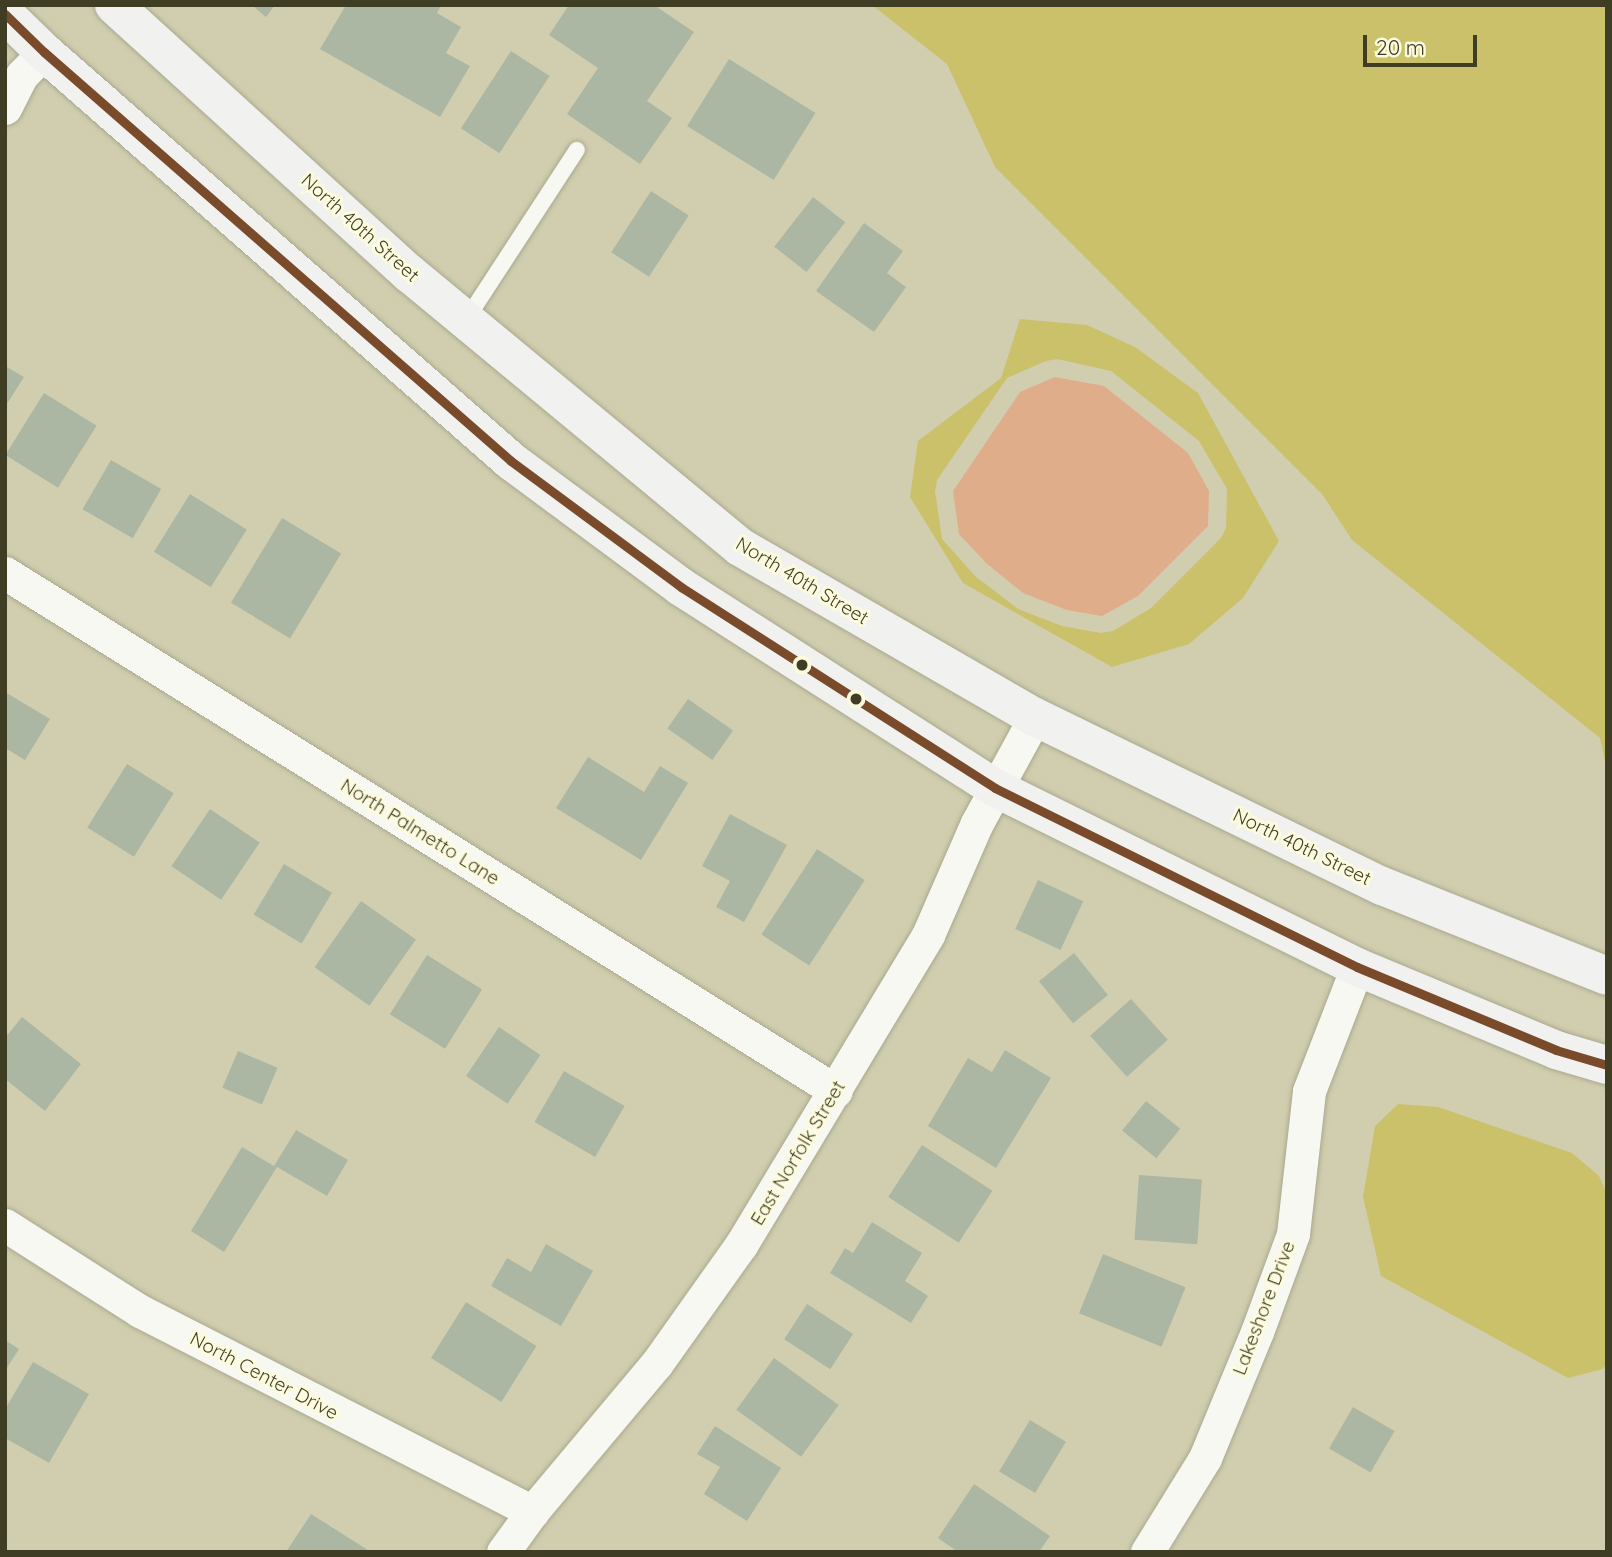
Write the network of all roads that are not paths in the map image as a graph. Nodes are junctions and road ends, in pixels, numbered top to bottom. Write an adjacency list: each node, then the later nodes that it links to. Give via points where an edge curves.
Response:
1 (114, 5): 6 (main road, North 40th Street)
2 (5, 13): 3 (main road)
3 (44, 52): 4 (street, via 22,75); 9 (main road, via 511,461 681,587)
4 (5, 108)
5 (577, 150): 6 (lane)
6 (466, 320): 8 (main road, North 40th Street, via 740,547)
7 (5, 573): 13 (street, North Palmetto Lane)
8 (1035, 717): 9 (street, East Norfolk Street); 11 (main road, North 40th Street, via 1382,886)
9 (995, 788): 10 (main road); 13 (street, East Norfolk Street, via 928,935)
10 (1357, 967): 12 (main road, via 1556,1050); 17 (street, Lakeshore Drive, via 1310,1091 1293,1234 1280,1271 1205,1458)
11 (1607, 976)
12 (1607, 1065)
13 (836, 1091): 15 (street, East Norfolk Street, via 741,1245 657,1363)
14 (5, 1224): 15 (street, North Center Drive, via 140,1311)
15 (532, 1512): 16 (street, East Norfolk Street)
16 (503, 1552)
17 (1147, 1552)

